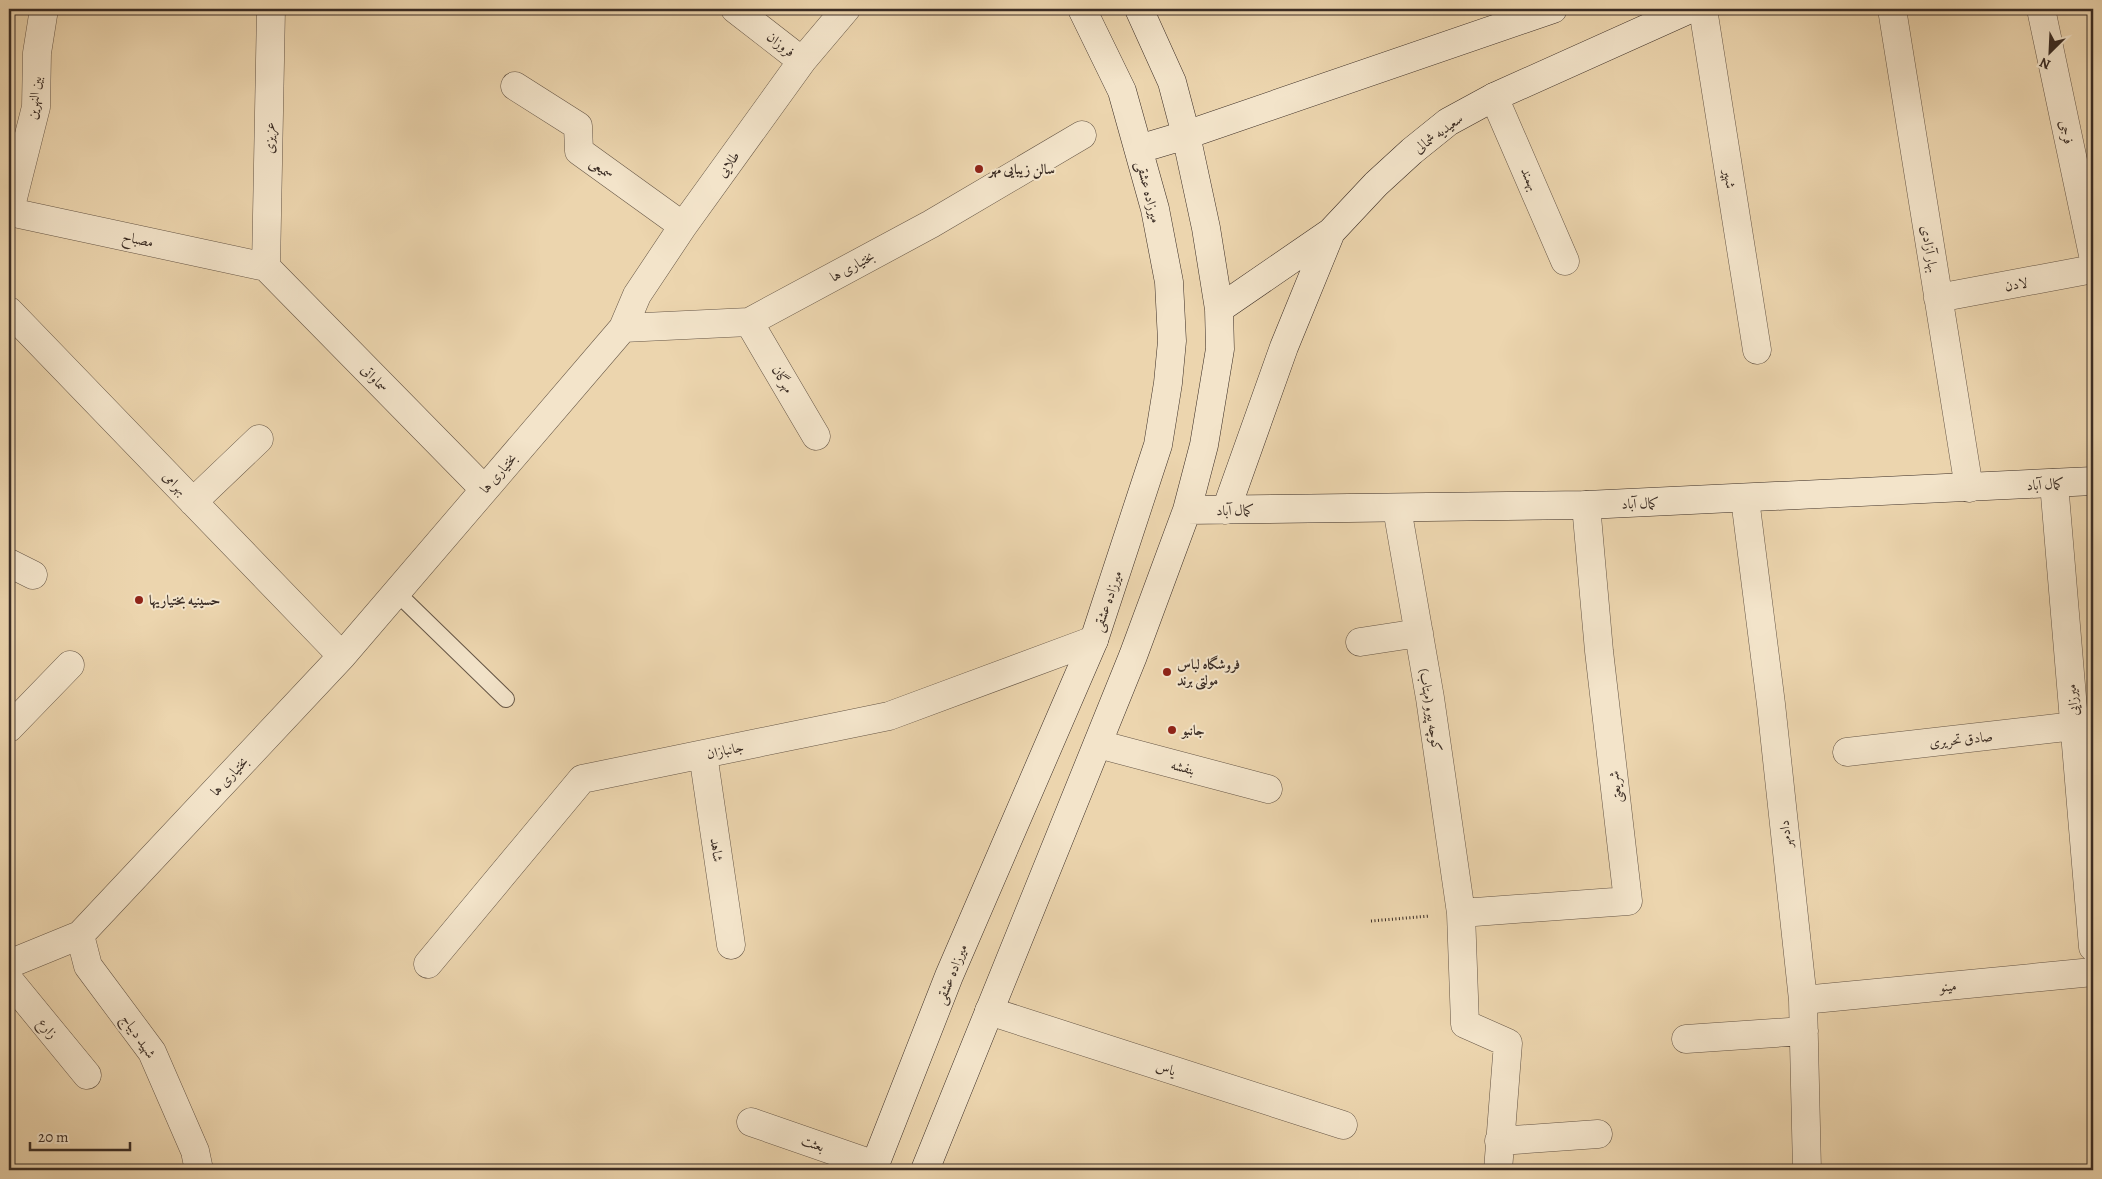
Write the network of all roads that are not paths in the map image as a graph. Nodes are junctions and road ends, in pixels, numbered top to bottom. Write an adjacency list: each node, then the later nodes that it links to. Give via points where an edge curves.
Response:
1 (44, 9): 18 (street, بین النهرین, via 37,53 36,107)
2 (271, 9): 23 (street, عزیزی)
3 (735, 9): 12 (street, فروزان)
4 (846, 9): 12 (street, طلایی)
5 (1082, 9): 17 (street, میرزاده عشقی, via 1122,91)
6 (1139, 9): 16 (street, via 1172,82)
7 (1553, 9): 16 (street)
8 (1690, 9): 14 (street, سعیدیه شمالی)
9 (1703, 9): 30 (street, شهپر)
10 (1892, 9): 25 (street, بهار آزادی)
11 (2041, 9): 21 (street, فرجی)
12 (802, 61): 19 (street, طلایی)
13 (515, 86): 19 (street, سمیعی, via 578,126 578,152)
14 (1494, 97): 20 (street, سعیدیه شمالی, via 1448,122 1412,151); 22 (street, بهمند)
15 (1082, 135): 28 (street, بختیاری ها, via 931,224)
16 (1186, 135): 17 (street); 26 (street)
17 (1138, 149): 47 (street, میرزاده عشقی, via 1169,282 1172,341 1158,445)
18 (9, 213): 23 (street, مصباح)
19 (683, 226): 29 (street, طلایی, via 637,295)
20 (1331, 232): 26 (street, سعیدیه شمالی); 42 (street, via 1284,347)
21 (2093, 255)
22 (1566, 261)
23 (266, 267): 36 (street, سماواتی)
24 (2093, 270): 25 (street, لادن)
25 (1938, 298): 35 (street, بهار آزادی)
26 (1220, 309): 41 (street, via 1220,349 1204,445)
27 (9, 311): 38 (street, بهرامی)
28 (749, 322): 29 (street, بختیاری ها); 31 (street, مهرگان)
29 (623, 328): 36 (street, بختیاری ها)
30 (1757, 350)
31 (816, 436)
32 (259, 439): 38 (street)
33 (2093, 481): 34 (street, کمال آباد)
34 (2054, 483): 35 (street, کمال آباد); 53 (street, میرزایی)
35 (1969, 488): 37 (street, کمال آباد)
36 (484, 489): 45 (street, بختیاری ها)
37 (1745, 499): 39 (street, کمال آباد); 67 (street, دادمهر)
38 (193, 502): 49 (street, بهرامی)
39 (1586, 506): 40 (street, کمال آباد); 59 (street, شریعتی, via 1628,901)
40 (1397, 508): 42 (street, کمال آباد); 46 (street, کوچه پیرو (مهتاب))
41 (1187, 510): 42 (street, کمال آباد); 50 (street)
42 (1226, 510)
43 (9, 563): 44 (street)
44 (33, 575)
45 (396, 592): 49 (street, بختیاری ها); 52 (lane)
46 (1419, 633): 48 (street); 59 (street, کوچه پیرو (مهتاب))
47 (1094, 640): 50 (street); 57 (street, جانبازان, via 889,716); 76 (street, میرزاده عشقی, via 949,976)
48 (1360, 642)
49 (342, 656): 60 (street, بختیاری ها)
50 (1133, 656): 55 (street)
51 (70, 665): 54 (street)
52 (506, 699)
53 (2084, 725): 56 (street, صادق تحریری); 62 (street, میرزایی)
54 (9, 728)
55 (1098, 744): 58 (street, بنفشه); 68 (street)
56 (1847, 752)
57 (703, 754): 61 (street, شاهد); 64 (street, جانبازان, via 582,779)
58 (1268, 789)
59 (1461, 913): 75 (street, کوچه پیرو (مهتاب), via 1465,1024 1508,1043)
60 (80, 934): 63 (street, بختیاری ها); 77 (street, شهید دیباج, via 88,966 152,1052 195,1151)
61 (731, 945)
62 (2093, 947)
63 (9, 964)
64 (428, 964)
65 (2093, 972): 67 (street, مینو)
66 (9, 980): 71 (street, زارع)
67 (1803, 1000): 69 (street, دادمهر)
68 (990, 1011): 73 (street, یاس); 78 (street)
69 (1804, 1031): 70 (street); 80 (street, دادمهر)
70 (1686, 1039)
71 (87, 1075)
72 (751, 1122): 76 (street, بعثت)
73 (1343, 1125)
74 (1598, 1134): 75 (street)
75 (1499, 1141): 79 (street)
76 (874, 1168)
77 (199, 1170)
78 (925, 1170)
79 (1498, 1170)
80 (1807, 1170)

